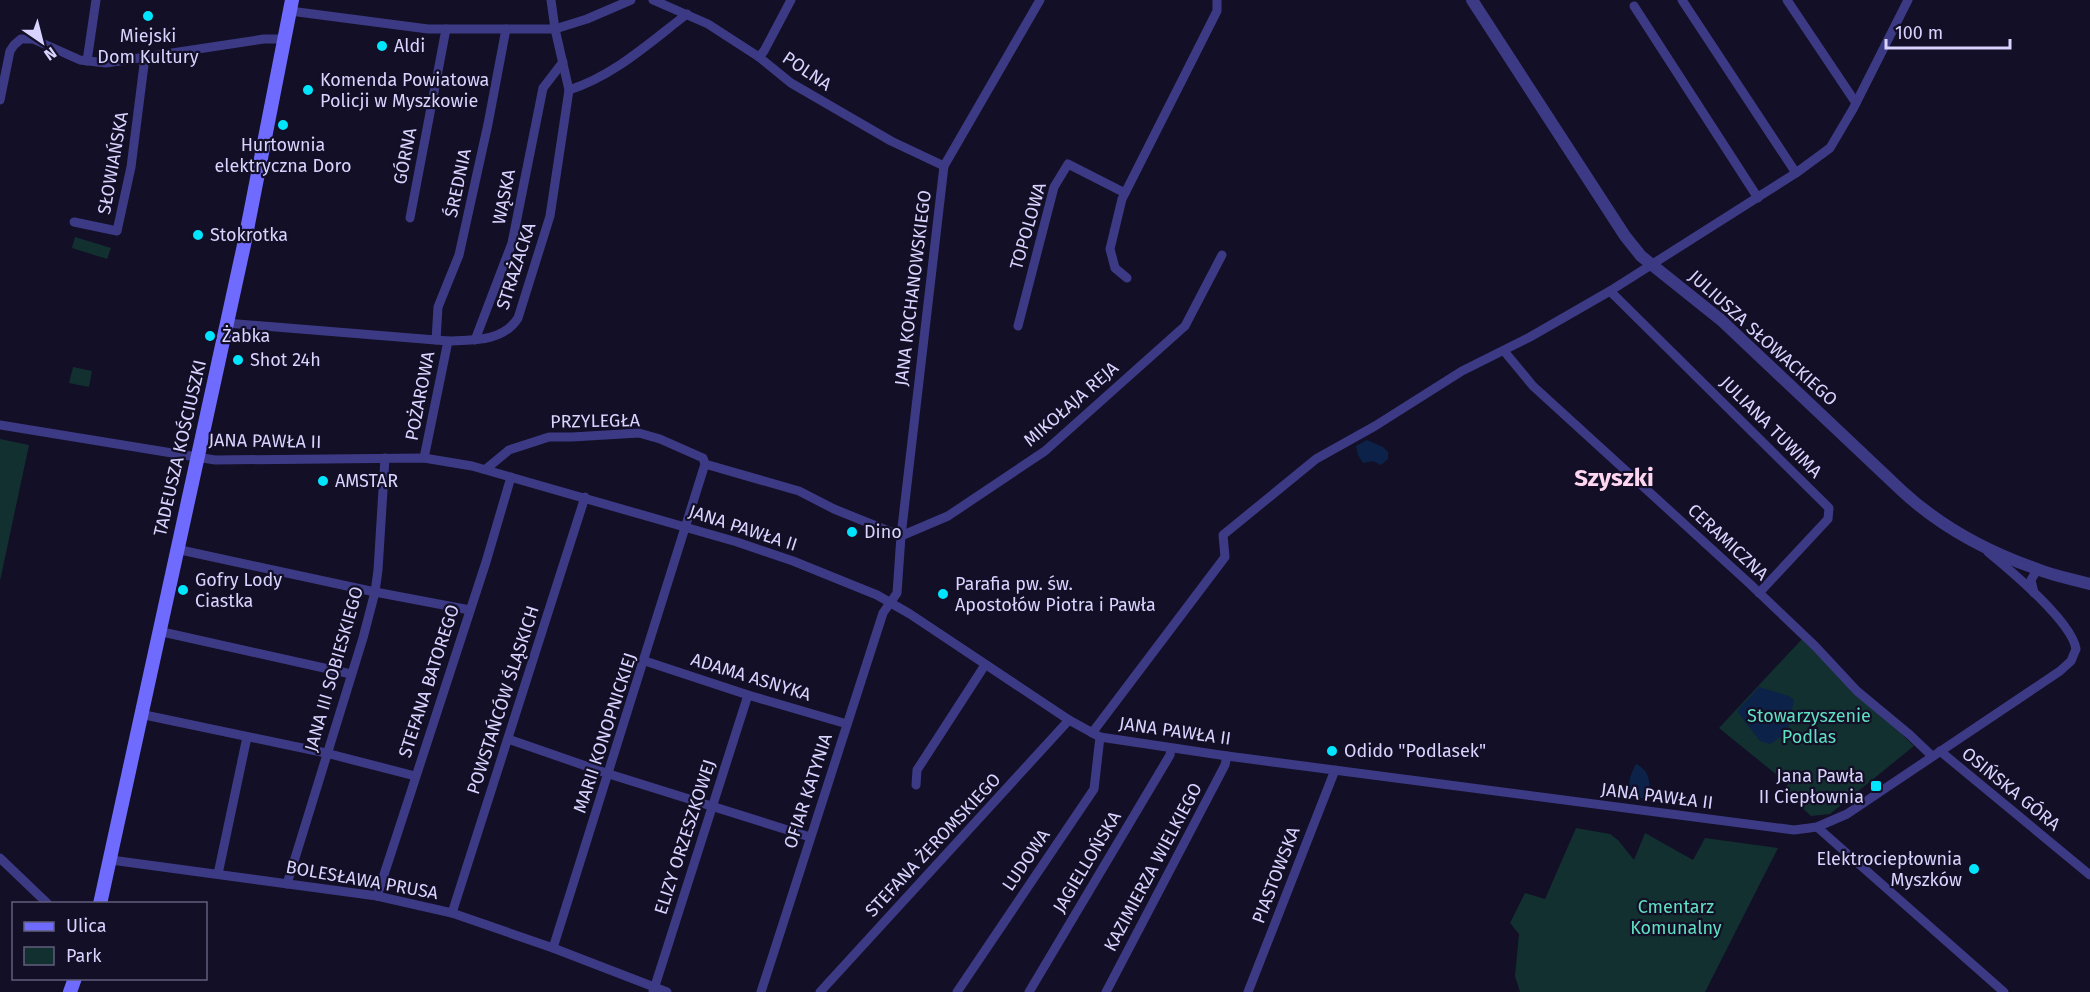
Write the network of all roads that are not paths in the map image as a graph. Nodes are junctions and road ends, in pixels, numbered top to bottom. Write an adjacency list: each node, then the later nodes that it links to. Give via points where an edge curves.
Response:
1 (96, 0): 21 (street)
2 (551, 0): 17 (street, STRAŻACKA)
3 (631, 0): 17 (street)
4 (653, 0): 14 (street, POLNA)
5 (791, 0): 20 (street)
6 (1040, 0): 26 (street, JANA KOCHANOWSKIEGO)
7 (1217, 0): 28 (street, via 1217,11)
8 (1472, 0): 33 (street, JULIUSZA SŁOWACKIEGO, via 1625,236)
9 (1682, 0): 27 (street)
10 (1787, 0): 25 (street)
11 (1908, 0): 25 (street)
12 (291, 5): 15 (street); 18 (main road, TADEUSZA KOŚCIUSZKI)
13 (1634, 6): 29 (street)
14 (687, 14): 20 (street, POLNA); 23 (street, via 620,66 591,83)
15 (446, 29): 16 (street); 30 (street, GÓRNA)
16 (506, 29): 17 (street); 38 (street, ŚREDNIA, via 459,255 438,307)
17 (555, 29): 22 (street, STRAŻACKA)
18 (284, 39): 19 (street); 36 (main road, TADEUSZA KOŚCIUSZKI)
19 (145, 57): 21 (street); 31 (street, SŁOWIAŃSKA, via 131,166 117,231)
20 (759, 57): 26 (street, POLNA, via 791,83 891,141)
21 (87, 61): 24 (street, via 33,39 21,39 10,51)
22 (563, 62): 23 (street, STRAŻACKA); 39 (street, WĄSKA, via 543,88 512,243)
23 (569, 90): 39 (street, STRAŻACKA, via 550,216 518,318 503,333)
24 (0, 100)
25 (1856, 104): 27 (street, via 1830,148)
26 (944, 166): 51 (street, JANA KOCHANOWSKIEGO)
27 (1796, 173): 29 (street)
28 (1125, 193): 34 (street, via 1110,249 1115,268); 37 (street, TOPOLOWA, via 1068,164 1054,187)
29 (1758, 198): 33 (street)
30 (410, 218)
31 (74, 222)
32 (1222, 255): 51 (street, MIKOŁAJA REJA, via 1185,326 1046,451 948,516)
33 (1651, 264): 35 (street); 52 (street, JULIUSZA SŁOWACKIEGO, via 1721,320 1910,498)
34 (1127, 278)
35 (1610, 291): 41 (street); 57 (street, JULIANA TUWIMA, via 1829,508 1828,519)
36 (226, 323): 38 (street, STRAŻACKA); 43 (main road, TADEUSZA KOŚCIUSZKI)
37 (1018, 326)
38 (436, 340): 40 (street, STRAŻACKA)
39 (475, 340): 40 (street, STRAŻACKA)
40 (448, 341): 45 (street, POŻAROWA)
41 (1504, 351): 57 (street, CERAMICZNA, via 1533,386); 69 (street, via 1462,371 1316,459 1223,535 1225,557)
42 (0, 425): 43 (street, JANA PAWŁA II)
43 (197, 456): 44 (street, JANA PAWŁA II, via 214,460); 53 (main road, TADEUSZA KOŚCIUSZKI)
44 (385, 458): 45 (street, JANA PAWŁA II); 56 (street, JANA III SOBIESKIEGO)
45 (424, 458): 47 (street, JANA PAWŁA II)
46 (705, 464): 47 (street, PRZYLEGŁA, via 704,458 639,433 549,437 509,450); 50 (street); 51 (street, PRZYLEGŁA, via 799,491)
47 (486, 469): 48 (street, JANA PAWŁA II)
48 (511, 477): 49 (street, JANA PAWŁA II); 60 (street, STEFANA BATOREGO)
49 (585, 498): 50 (street, JANA PAWŁA II); 71 (street, POWSTAŃCÓW ŚLĄSKICH)
50 (686, 526): 59 (street, JANA PAWŁA II, via 793,561); 62 (street, MARII KONOPNICKIEJ)
51 (901, 536): 59 (street, JANA KOCHANOWSKIEGO, via 897,593)
52 (1972, 540): 54 (street, JULIUSZA SŁOWACKIEGO); 58 (street, JANA PAWŁA II)
53 (176, 549): 56 (street); 61 (main road, TADEUSZA KOŚCIUSZKI)
54 (2037, 570): 55 (street, JULIUSZA SŁOWACKIEGO); 58 (street, via 2031,580)
55 (2090, 584)
56 (375, 592): 60 (street); 64 (street, JANA III SOBIESKIEGO)
57 (1759, 593): 74 (street, CERAMICZNA, via 1857,691)
58 (2034, 593): 74 (street, JANA PAWŁA II, via 2074,640 2072,661)
59 (891, 602): 63 (street, JANA PAWŁA II); 68 (street, OFIAR KATYNIA, via 883,613)
60 (470, 610): 78 (street, STEFANA BATOREGO)
61 (158, 632): 64 (street); 66 (main road, TADEUSZA KOŚCIUSZKI)
62 (645, 661): 65 (street, ADAMA ASNYKA); 77 (street, MARII KONOPNICKIEJ)
63 (985, 665): 67 (street, JANA PAWŁA II); 79 (street, via 916,770)
64 (351, 674): 73 (street, JANA III SOBIESKIEGO)
65 (748, 695): 68 (street, ADAMA ASNYKA); 80 (street, ELIZY ORZESZKOWEJ)
66 (140, 714): 70 (street); 84 (main road, TADEUSZA KOŚCIUSZKI)
67 (1069, 720): 69 (street, JANA PAWŁA II); 96 (street, STEFANA ŻEROMSKIEGO)
68 (847, 724): 82 (street, OFIAR KATYNIA)
69 (1096, 735): 72 (street, JANA PAWŁA II); 97 (street, LUDOWA, via 1094,789)
70 (247, 737): 73 (street); 85 (street)
71 (508, 739): 77 (street); 91 (street, POWSTAŃCÓW ŚLĄSKICH)
72 (1171, 748): 75 (street, JANA PAWŁA II); 98 (street, JAGIELLOŃSKA)
73 (326, 753): 78 (street); 87 (street, JANA III SOBIESKIEGO)
74 (1936, 754): 81 (street, JANA PAWŁA II, via 1847,814); 86 (street, OSIŃSKA GÓRA)
75 (1227, 756): 76 (street, JANA PAWŁA II); 99 (street, KAZIMIERZA WIELKIEGO)
76 (1335, 770): 81 (street, JANA PAWŁA II, via 1794,830); 100 (street, PIASTOWSKA)
77 (609, 774): 80 (street); 92 (street, MARII KONOPNICKIEJ)
78 (415, 776): 88 (street, STEFANA BATOREGO)
79 (916, 785)
80 (711, 805): 82 (street); 93 (street, ELIZY ORZESZKOWEJ)
81 (1817, 827): 101 (street)
82 (810, 837): 95 (street, OFIAR KATYNIA)
83 (0, 858): 89 (street)
84 (111, 860): 85 (street, BOLESŁAWA PRUSA); 90 (main road, TADEUSZA KOŚCIUSZKI)
85 (218, 874): 87 (street, BOLESŁAWA PRUSA)
86 (2090, 875)
87 (287, 884): 88 (street, BOLESŁAWA PRUSA)
88 (377, 896): 91 (street, BOLESŁAWA PRUSA)
89 (47, 902)
90 (100, 902)
91 (452, 913): 92 (street, BOLESŁAWA PRUSA)
92 (553, 948): 93 (street, BOLESŁAWA PRUSA)
93 (654, 990): 94 (street, BOLESŁAWA PRUSA)
94 (667, 992)
95 (761, 992)
96 (820, 992)
97 (957, 992)
98 (1029, 992)
99 (1106, 992)
100 (1248, 992)
101 (2004, 992)

